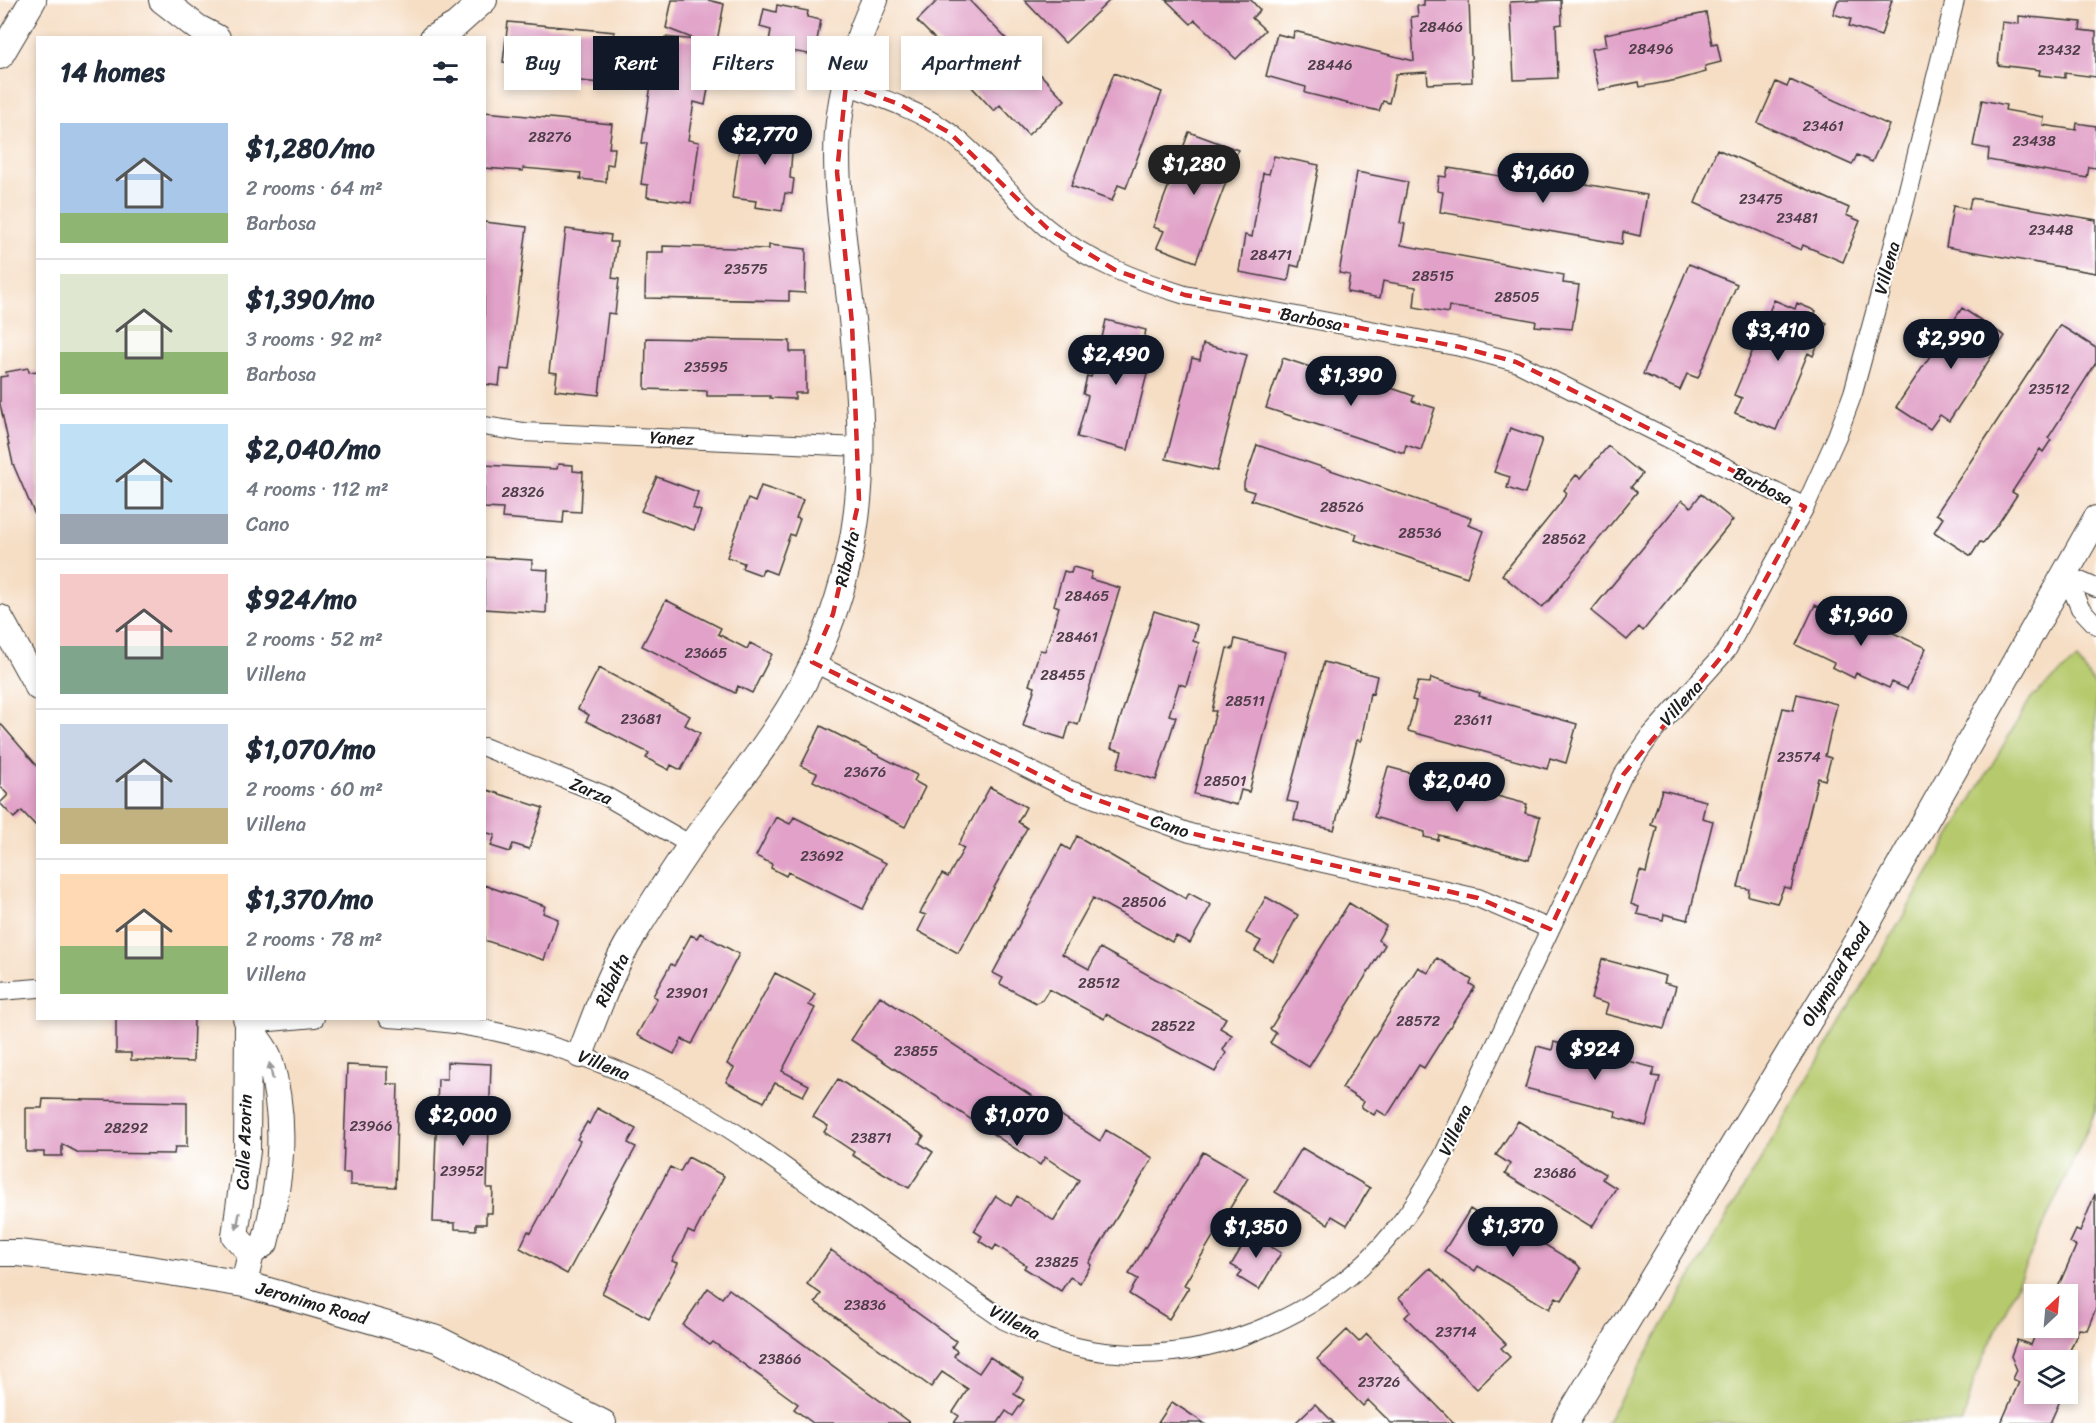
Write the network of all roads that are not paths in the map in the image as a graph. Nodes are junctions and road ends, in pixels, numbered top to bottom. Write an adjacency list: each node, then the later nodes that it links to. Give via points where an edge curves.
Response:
1 (33, 0): 9 (street)
2 (162, 0): 6 (street)
3 (484, 0): 7 (street)
4 (875, 0): 8 (street, Ribalta)
5 (1955, 0): 14 (street, Villena, via 1915,167 1853,393)
6 (213, 36)
7 (437, 36)
8 (859, 36)
9 (0, 56)
10 (845, 90): 13 (street, Ribalta, via 837,172)
11 (860, 90): 14 (street, Barbosa, via 899,104 950,133 1047,228 1115,270 1185,295 1460,347 1516,362)
12 (486, 426): 13 (street, Yanez, via 523,432)
13 (860, 447): 20 (street, Ribalta, via 859,500 849,561 833,614)
14 (1805, 507): 24 (street, Villena, via 1727,650 1651,735 1623,775)
15 (2096, 519): 16 (street, Olympiad Road)
16 (2066, 575): 17 (street); 19 (street, via 2080,608); 37 (street, Olympiad Road, via 1859,938)
17 (2096, 588)
18 (0, 618): 21 (street)
19 (2096, 625)
20 (812, 662): 23 (street, Ribalta, via 770,736); 24 (street, Cano, via 1070,790 1179,830 1478,898)
21 (36, 683)
22 (486, 748): 23 (street, Zarza, via 602,794)
23 (691, 845): 30 (street, Ribalta, via 632,938)
24 (1550, 929): 30 (street, Villena, via 1442,1158 1393,1232 1344,1280 1312,1303 1219,1344 1167,1352 1117,1353 1071,1345 1038,1336 1004,1320 712,1119 634,1077)
25 (36, 988): 26 (street)
26 (0, 991)
27 (270, 1020): 29 (street)
28 (408, 1020): 30 (street, Villena, via 478,1027)
29 (247, 1021): 31 (street, Calle Azorin); 32 (street, Calle Azorin, one-way to 29, via 282,1123 268,1056)
30 (580, 1055)
31 (247, 1147): 32 (street); 33 (street, Calle Azorin, one-way to 33, via 235,1236)
32 (280, 1147): 33 (street, Calle Azorin, via 277,1193 265,1243)
33 (250, 1252): 35 (street, Calle Azorin)
34 (0, 1253): 35 (street, Jeronimo Road, via 130,1266)
35 (244, 1284): 36 (street, Jeronimo Road, via 437,1339)
36 (603, 1423)
37 (1565, 1423)

